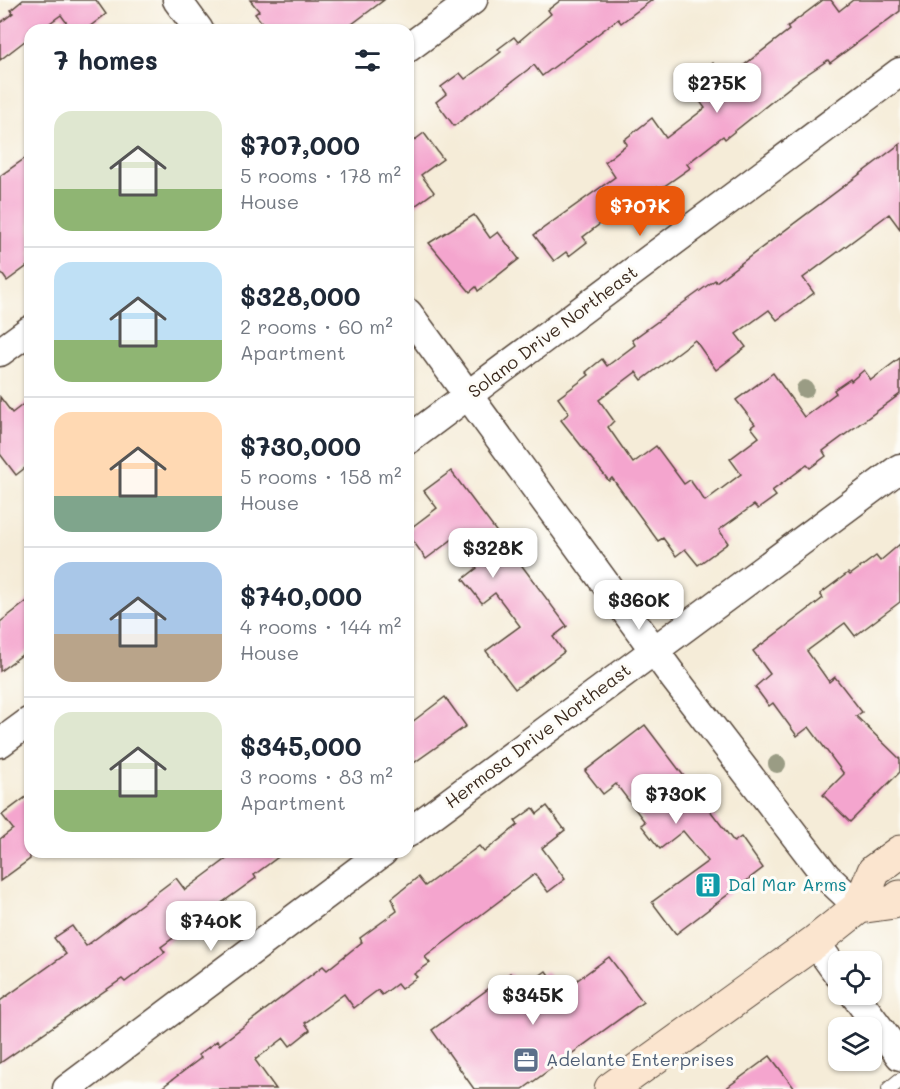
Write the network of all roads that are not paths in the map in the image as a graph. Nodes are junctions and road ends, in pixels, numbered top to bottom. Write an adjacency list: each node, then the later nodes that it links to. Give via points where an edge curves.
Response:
1 (177, 0): 3 (street)
2 (473, 0): 4 (street)
3 (195, 24)
4 (414, 44)
5 (900, 72): 9 (street, Solano Drive Northeast)
6 (414, 321): 9 (street)
7 (24, 334): 8 (street)
8 (0, 352)
9 (469, 395): 10 (street, Solano Drive Northeast); 12 (street)
10 (414, 436)
11 (900, 468): 12 (street, Hermosa Drive Northeast)
12 (653, 650): 15 (street, Hermosa Drive Northeast); 19 (street, via 826,876)
13 (24, 725): 14 (street)
14 (0, 743)
15 (414, 829)
16 (900, 852): 19 (main road, via 874,871)
17 (375, 858): 25 (street)
18 (900, 897): 19 (main road, via 894,902)
19 (859, 908): 20 (main road)
20 (815, 942): 21 (street); 26 (main road)
21 (828, 960)
22 (862, 1005): 23 (street)
23 (900, 1056)
24 (900, 1080): 27 (lane)
25 (67, 1089)
26 (611, 1089)
27 (889, 1089)

